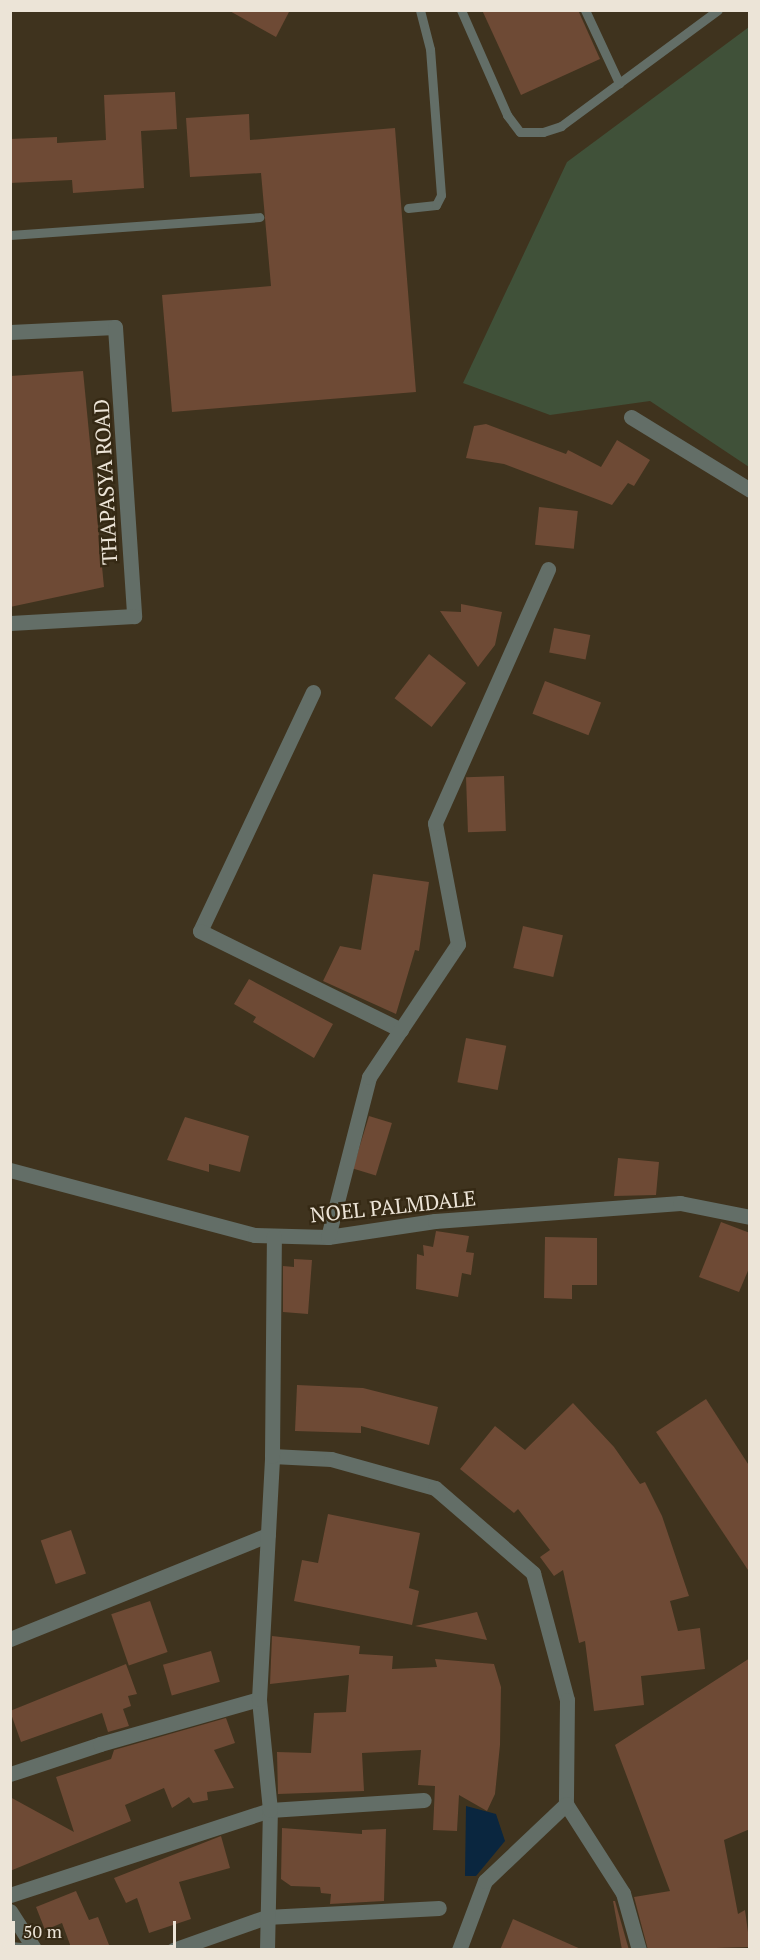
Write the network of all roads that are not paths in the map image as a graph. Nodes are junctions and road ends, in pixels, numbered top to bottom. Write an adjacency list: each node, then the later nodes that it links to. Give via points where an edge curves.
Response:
1 (420, 10): 6 (lane, via 430,49 441,195 436,205)
2 (460, 10): 5 (lane, via 507,115 520,132 561,126)
3 (585, 10): 5 (lane)
4 (718, 10): 5 (lane)
5 (619, 83)
6 (408, 208)
7 (259, 217): 8 (lane)
8 (10, 235)
9 (10, 332): 13 (street, THAPASYA ROAD, via 115,327 134,616)
10 (631, 417): 11 (street)
11 (750, 490)
12 (548, 569): 15 (street, via 435,823 458,944)
13 (10, 623)
14 (314, 692): 15 (street, via 200,931)
15 (400, 1030): 19 (street, via 369,1077)
16 (10, 1170): 18 (street, NOEL PALMDALE, via 154,1210)
17 (750, 1217): 19 (street, NOEL PALMDALE, via 681,1203 435,1221)
18 (274, 1236): 19 (street, NOEL PALMDALE); 20 (street)
19 (328, 1237)
20 (272, 1456): 21 (street); 26 (street, via 331,1459 435,1488 533,1573 567,1700)
21 (268, 1535): 22 (street); 23 (street)
22 (10, 1639)
23 (259, 1699): 24 (street, via 100,1743); 27 (street)
24 (10, 1774)
25 (424, 1800): 27 (street)
26 (566, 1804): 37 (street, via 485,1881); 38 (street, via 623,1893)
27 (270, 1810): 28 (street); 31 (street)
28 (10, 1895)
29 (439, 1908): 31 (street)
30 (10, 1911): 34 (street)
31 (266, 1917): 35 (street); 36 (street)
32 (10, 1949): 33 (street)
33 (21, 1950)
34 (35, 1950)
35 (173, 1950)
36 (267, 1950)
37 (459, 1950)
38 (639, 1950)

